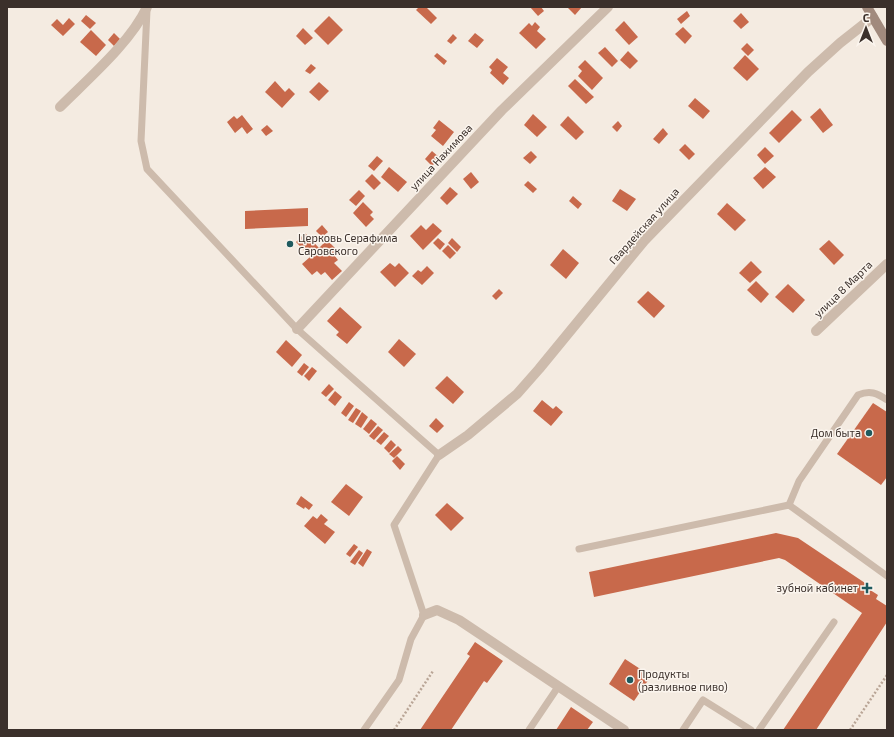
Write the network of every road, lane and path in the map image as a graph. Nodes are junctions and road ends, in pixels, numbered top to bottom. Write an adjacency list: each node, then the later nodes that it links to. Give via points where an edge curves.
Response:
1 (147, 7): 6 (street, via 122,44); 8 (lane, via 141,141 147,169)
2 (608, 7): 8 (street, улица Нахимова, via 502,110)
3 (867, 7): 4 (main road)
4 (873, 17): 5 (main road); 11 (street, Гвардейская улица, via 808,72 644,241 517,394 468,436)
5 (887, 41)
6 (60, 107)
7 (887, 264): 9 (street, улица 8 Марта)
8 (297, 329): 11 (lane)
9 (816, 331)
10 (887, 400): 12 (lane, via 878,393 864,392 858,395 799,481)
11 (439, 455): 15 (lane, via 394,525)
12 (788, 505): 13 (lane); 14 (lane)
13 (579, 549)
14 (887, 576)
15 (424, 616): 19 (street, via 438,610 459,620); 20 (lane, via 411,639 399,680)
16 (834, 622): 26 (lane)
17 (433, 671): 21 (path)
18 (887, 675): 27 (path)
19 (558, 687): 22 (lane); 23 (street)
20 (364, 730)
21 (394, 730)
22 (529, 730)
23 (624, 730)
24 (683, 730): 25 (lane, via 703,700)
25 (751, 730)
26 (759, 730)
27 (850, 730)

